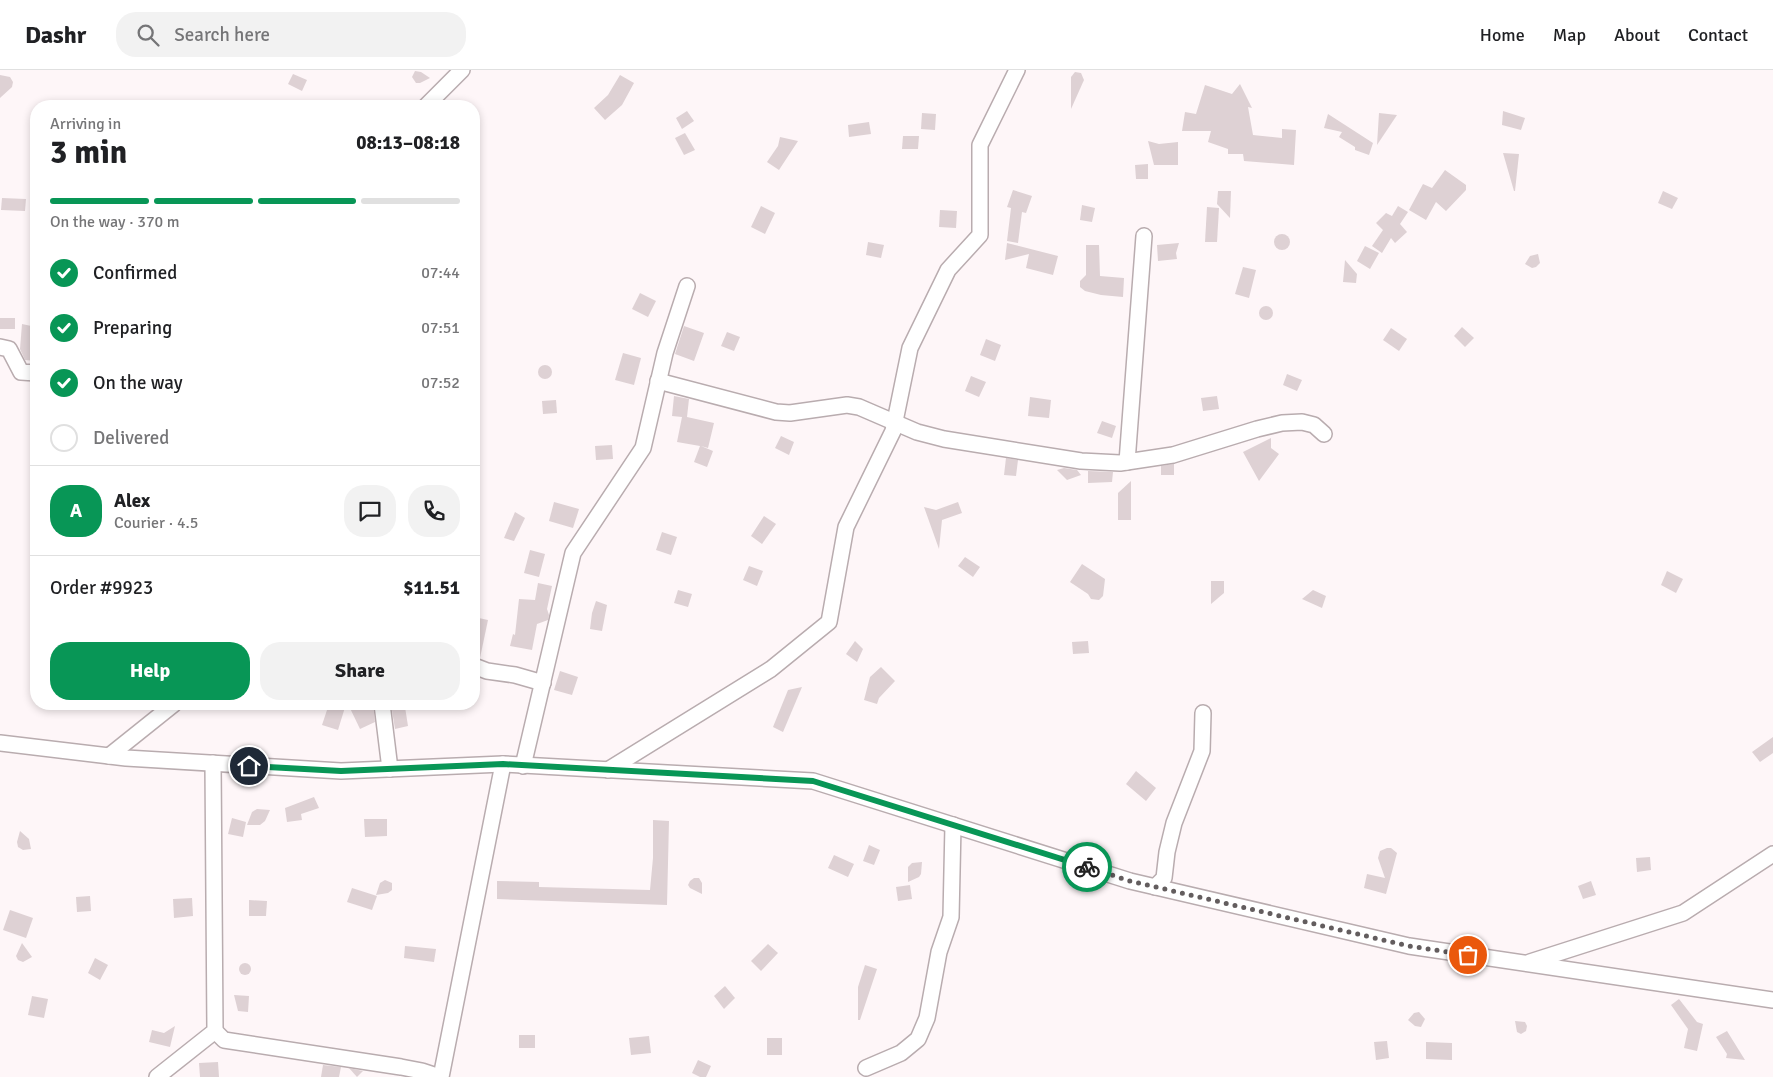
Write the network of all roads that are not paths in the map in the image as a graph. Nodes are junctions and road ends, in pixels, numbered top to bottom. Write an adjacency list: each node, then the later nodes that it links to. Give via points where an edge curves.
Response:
1 (462, 70): 3 (street)
2 (1017, 70): 9 (street, via 980,144 980,235 948,270 910,348)
3 (432, 100)
4 (1144, 236): 11 (street)
5 (687, 286): 8 (street)
6 (0, 347): 7 (street, via 9,349 21,372)
7 (30, 373)
8 (658, 381): 9 (street, via 776,412 847,405); 13 (street, via 643,448 573,553)
9 (894, 423): 11 (street, via 944,439 1040,456); 23 (street, via 846,527 829,622 771,669)
10 (1324, 434): 11 (street, via 1302,422 1282,423 1173,454)
11 (1127, 462)
12 (480, 668): 13 (street)
13 (543, 683): 21 (street)
14 (166, 710): 18 (street)
15 (383, 710): 22 (street)
16 (1203, 713): 26 (street, via 1202,750 1174,822 1164,878)
17 (0, 743): 18 (street)
18 (109, 756): 19 (street)
19 (213, 763): 22 (street, via 341,771); 29 (street)
20 (503, 764): 21 (street); 22 (street); 32 (street)
21 (524, 766): 23 (street)
22 (390, 769)
23 (608, 770): 24 (street, via 813,781)
24 (952, 825): 26 (street); 30 (street, via 951,917 939,952 927,1018 918,1039 901,1053)
25 (1773, 854): 27 (street, via 1683,913)
26 (1155, 886): 27 (street, via 1409,946)
27 (1526, 963): 28 (street)
28 (1773, 1000)
29 (215, 1032): 31 (street); 32 (street, via 224,1040 401,1067)
30 (866, 1068)
31 (157, 1077)
32 (440, 1077)

